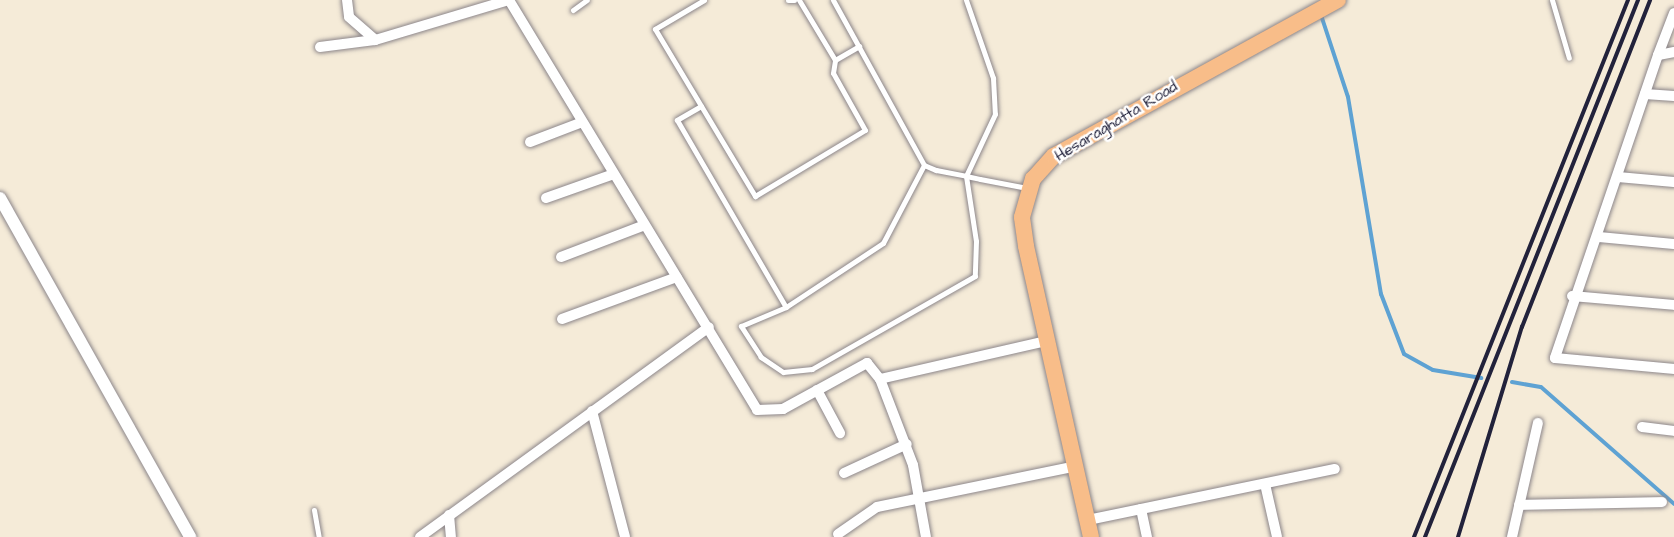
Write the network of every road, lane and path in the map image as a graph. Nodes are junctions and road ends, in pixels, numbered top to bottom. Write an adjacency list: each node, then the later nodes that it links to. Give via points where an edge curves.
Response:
1 (347, 0): 14 (street, via 349,17)
2 (509, 0): 14 (street); 24 (street)
3 (587, 0): 12 (lane)
4 (704, 0): 23 (lane, via 655,29)
5 (788, 0): 6 (lane)
6 (794, 0)
7 (799, 0): 20 (lane)
8 (832, 0): 16 (lane)
9 (966, 0): 28 (lane, via 993,78 995,114)
10 (1552, 0): 19 (lane)
11 (1333, 3): 31 (main road, Hesaraghatta Road, via 1174,86 1054,156)
12 (573, 10)
13 (1674, 13): 18 (street)
14 (375, 40): 15 (street)
15 (320, 46)
16 (859, 46): 20 (lane); 26 (lane)
17 (1674, 52): 18 (street)
18 (1658, 55): 21 (street)
19 (1569, 58)
20 (835, 60): 23 (lane, via 833,73 865,130 755,196)
21 (1645, 94): 22 (street); 29 (street)
22 (1674, 96)
23 (701, 106): 41 (lane, via 677,120)
24 (580, 123): 25 (street); 27 (street)
25 (530, 142)
26 (924, 165): 28 (lane); 41 (lane, via 883,243)
27 (611, 175): 33 (street); 34 (street)
28 (966, 176): 31 (lane); 41 (lane, via 978,263 975,276 963,286 812,369 783,372 761,357 741,326)
29 (1618, 177): 30 (street); 35 (street)
30 (1674, 182)
31 (1029, 189): 44 (main road, Hesaraghatta Road, via 1022,217)
32 (0, 198): 67 (street)
33 (546, 198)
34 (642, 226): 37 (street); 38 (street)
35 (1599, 237): 36 (street); 39 (street)
36 (1674, 244)
37 (561, 257)
38 (676, 277): 42 (street); 43 (street)
39 (1572, 296): 40 (street); 45 (street, via 1555,358)
40 (1674, 305)
41 (786, 307)
42 (562, 319)
43 (709, 327): 47 (street, via 757,410 783,409); 48 (street)
44 (1046, 341): 46 (street); 54 (main road, Hesaraghatta Road)
45 (1674, 369)
46 (880, 379): 47 (street, via 867,363); 53 (street)
47 (818, 390): 52 (street)
48 (592, 411): 63 (street); 70 (street)
49 (1538, 423): 60 (street)
50 (1642, 427): 51 (street)
51 (1674, 431)
52 (840, 433)
53 (907, 444): 56 (street); 58 (street)
54 (1077, 466): 58 (street); 64 (main road, Hesaraghatta Road)
55 (1335, 469): 57 (street)
56 (844, 473)
57 (1265, 484): 61 (street); 73 (street)
58 (920, 498): 65 (street, via 877,507); 71 (street)
59 (1662, 502): 60 (street)
60 (1519, 505): 74 (street)
61 (1141, 509): 64 (street); 72 (street)
62 (314, 510): 68 (lane)
63 (449, 514): 66 (street); 69 (street)
64 (1089, 529)
65 (838, 534)
66 (422, 536)
67 (190, 537)
68 (319, 537)
69 (452, 537)
70 (625, 537)
71 (926, 537)
72 (1147, 537)
73 (1277, 537)
74 (1512, 537)

